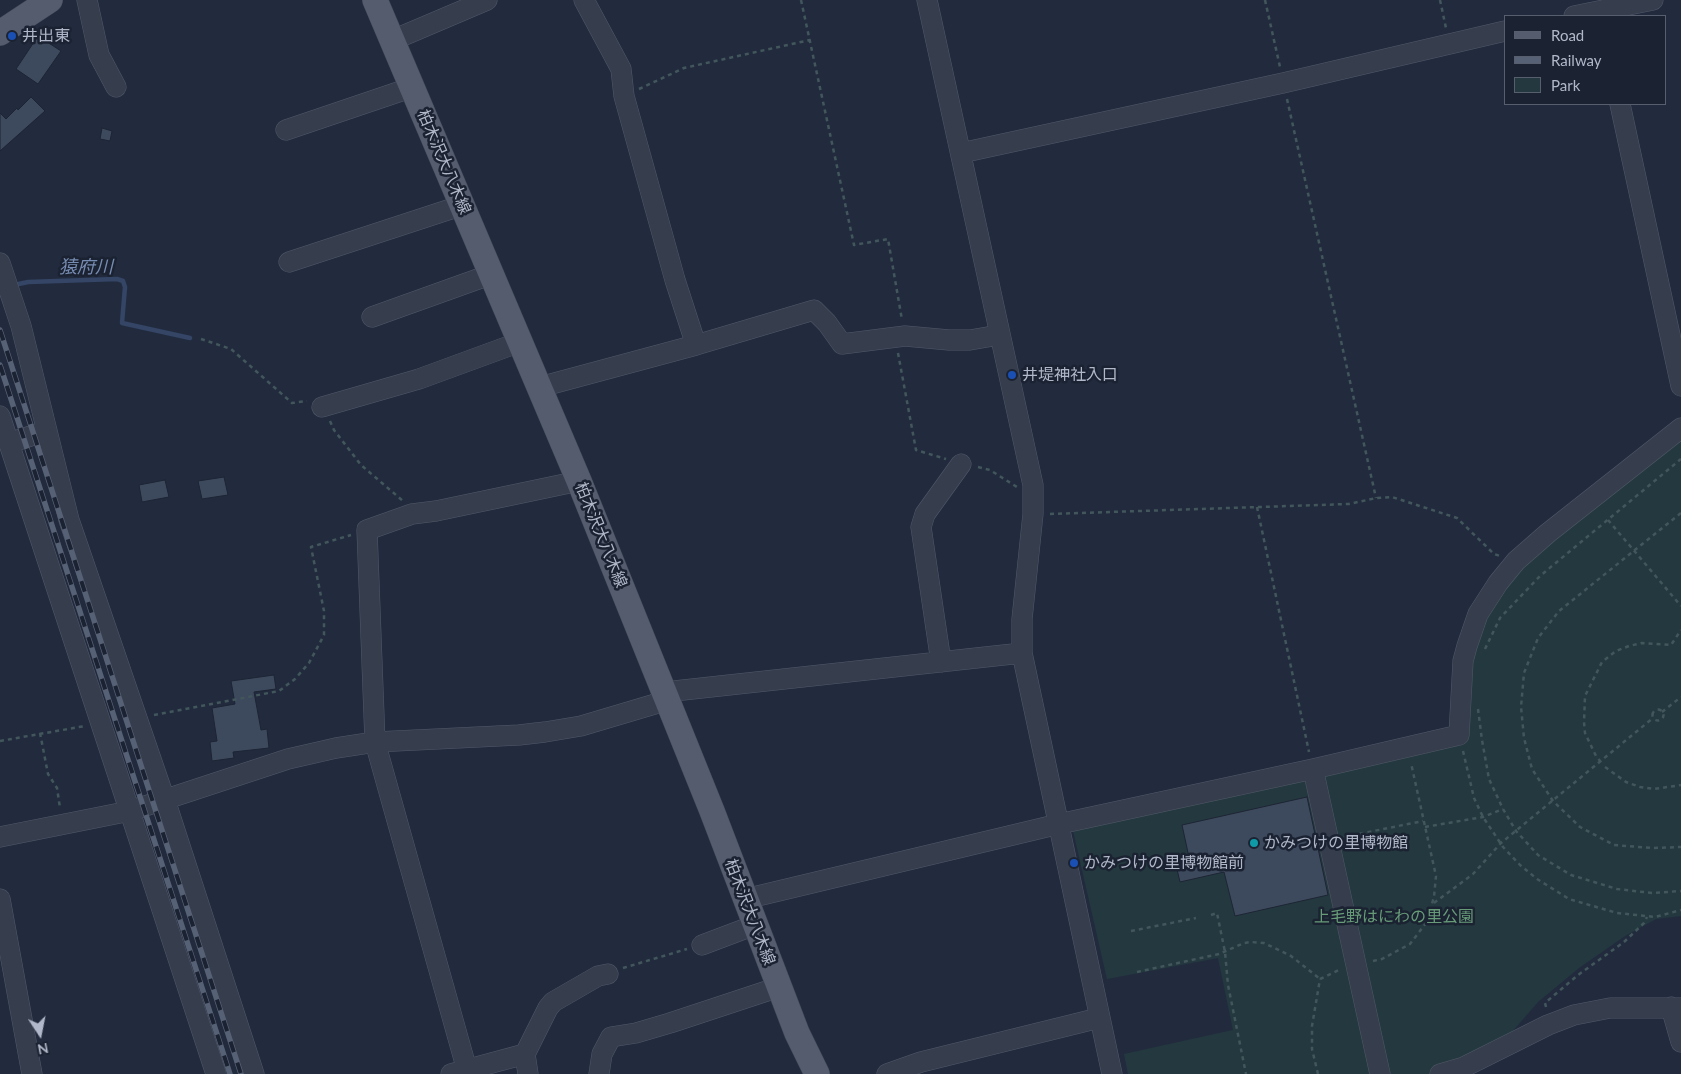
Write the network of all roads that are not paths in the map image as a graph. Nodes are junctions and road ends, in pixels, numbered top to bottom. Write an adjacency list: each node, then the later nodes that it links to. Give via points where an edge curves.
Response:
1 (50, 0): 11 (main road)
2 (87, 0): 13 (street, via 99,55)
3 (375, 0): 12 (main road, 柏木沢大八木線)
4 (487, 0): 12 (street)
5 (584, 0): 25 (street, via 621,69 624,96)
6 (927, 0): 17 (street)
7 (1653, 0): 8 (street)
8 (1600, 13): 9 (street)
9 (1583, 15)
10 (1504, 31): 17 (street, via 1284,83)
11 (0, 33)
12 (393, 40): 14 (main road, 柏木沢大八木線)
13 (116, 87)
14 (413, 87): 16 (street); 18 (main road, 柏木沢大八木線)
15 (1620, 105): 26 (street)
16 (286, 130)
17 (961, 152): 23 (street)
18 (463, 205): 19 (street); 21 (main road, 柏木沢大八木線)
19 (289, 262)
20 (0, 263): 31 (street, via 21,326)
21 (492, 274): 22 (street); 24 (main road, 柏木沢大八木線)
22 (372, 317)
23 (1000, 335): 25 (street, via 970,340 900,337 842,344 814,310); 35 (street, via 1033,485)
24 (520, 342): 27 (main road, 柏木沢大八木線); 28 (street, via 419,379)
25 (696, 345): 27 (street)
26 (1681, 386)
27 (540, 387): 34 (main road, 柏木沢大八木線)
28 (322, 407)
29 (1, 420): 32 (street)
30 (1681, 428): 39 (street, via 1548,532 1516,561 1488,597 1478,614 1463,661 1459,735)
31 (46, 431): 32 (street); 40 (street, via 70,520)
32 (10, 443): 41 (street)
33 (962, 464): 36 (street, via 925,514 921,527)
34 (579, 481): 37 (main road, 柏木沢大八木線); 38 (street, via 412,514 367,530)
35 (1022, 653): 36 (street); 42 (street)
36 (941, 662): 37 (street, via 674,691)
37 (666, 698): 38 (street, via 581,726 545,732); 45 (main road, 柏木沢大八木線)
38 (376, 742): 40 (street, via 288,759); 55 (street)
39 (1313, 769): 42 (street); 64 (street)
40 (165, 800): 41 (street); 58 (street)
41 (130, 811): 43 (street); 57 (street)
42 (1059, 824): 45 (street); 51 (street)
43 (0, 837)
44 (0, 899): 56 (street)
45 (745, 899): 46 (main road, 柏木沢大八木線)
46 (755, 925): 47 (street); 49 (main road, 柏木沢大八木線)
47 (702, 945)
48 (608, 974): 53 (street, via 598,976 553,1002)
49 (779, 987): 60 (street, via 670,1023 611,1038 602,1054); 61 (main road, 柏木沢大八木線)
50 (1676, 1007): 52 (street); 54 (street, via 1610,1008 1574,1015 1548,1025)
51 (1100, 1018): 62 (street, via 921,1062); 63 (street)
52 (1681, 1042)
53 (525, 1054): 55 (street); 59 (street)
54 (1466, 1070): 65 (street)
55 (459, 1072)
56 (32, 1074)
57 (216, 1074)
58 (254, 1074)
59 (528, 1074)
60 (599, 1074)
61 (817, 1074)
62 (887, 1074)
63 (1112, 1074)
64 (1380, 1074)
65 (1440, 1074)

